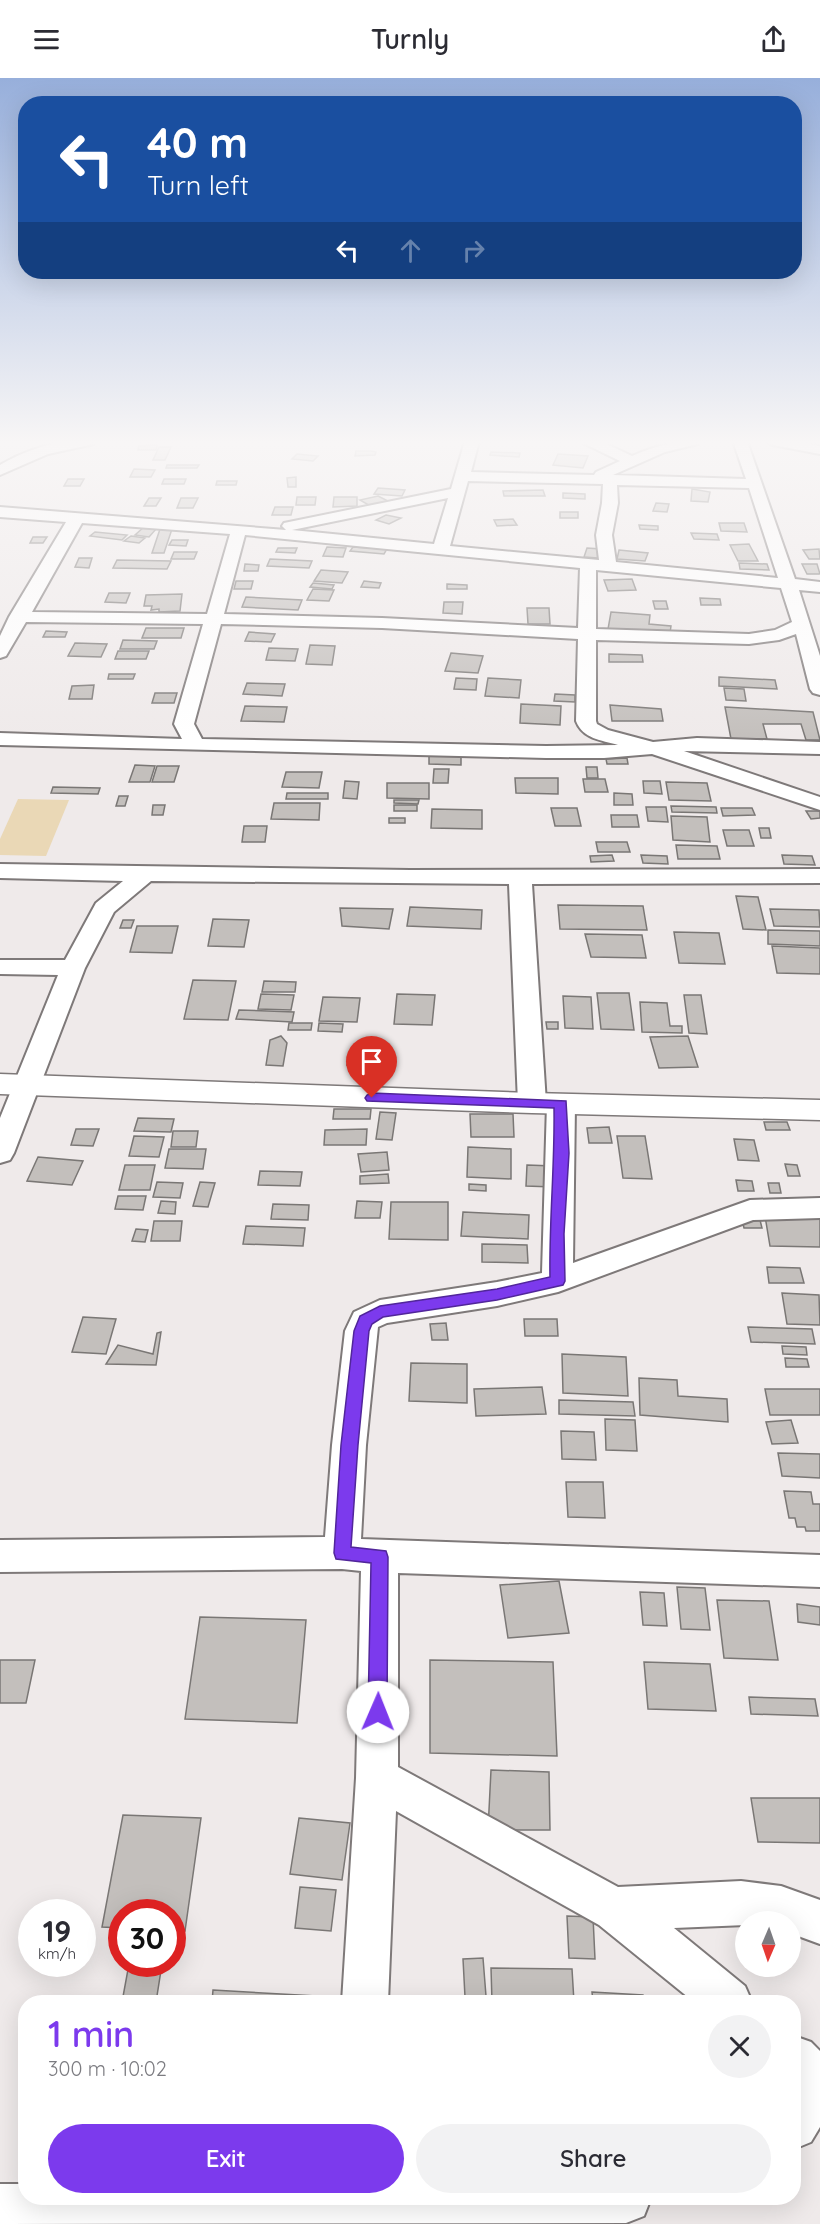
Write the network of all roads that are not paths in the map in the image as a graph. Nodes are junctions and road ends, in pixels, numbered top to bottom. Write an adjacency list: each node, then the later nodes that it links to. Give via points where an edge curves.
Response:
1 (63, 541): 12 (street)
2 (236, 541): 13 (street)
3 (358, 541): 7 (street)
4 (443, 541): 7 (street)
5 (605, 541): 9 (street)
6 (772, 541): 10 (street)
7 (441, 549): 8 (street)
8 (588, 565): 9 (street); 15 (street)
9 (608, 566): 10 (street)
10 (786, 583): 11 (street); 14 (street)
11 (820, 587)
12 (18, 617): 13 (street); 16 (street)
13 (215, 620): 15 (street); 18 (street)
14 (801, 624): 15 (street, via 779,635 749,639); 17 (street)
15 (587, 634): 22 (street, via 589,728)
16 (0, 652)
17 (820, 689)
18 (184, 724): 20 (street); 21 (street)
19 (0, 738): 20 (street)
20 (137, 744): 21 (street)
21 (195, 745): 22 (street, via 592,752)
22 (654, 748): 23 (street, via 697,744); 24 (street)
23 (820, 748)
24 (820, 804)
25 (0, 871): 26 (street)
26 (72, 873): 27 (street); 30 (street)
27 (144, 875): 29 (street); 30 (street)
28 (820, 876): 29 (street)
29 (520, 878): 34 (street)
30 (104, 908): 32 (street)
31 (0, 967): 32 (street)
32 (74, 968): 33 (street)
33 (14, 1085): 34 (main road); 36 (street)
34 (547, 1104): 35 (main road); 38 (street, via 562,1153)
35 (820, 1110)
36 (0, 1154)
37 (820, 1208): 38 (street, via 750,1210)
38 (558, 1281): 39 (street, via 380,1312 365,1320 349,1445)
39 (361, 1555): 40 (street); 41 (street); 42 (street)
40 (0, 1556)
41 (820, 1571)
42 (377, 1778): 43 (street); 45 (street)
43 (615, 1909): 44 (street, via 741,1903 782,1908); 46 (street)
44 (820, 1922)
45 (365, 1995)
46 (720, 1995)
47 (801, 2065): 48 (street)
48 (820, 2082): 49 (street)
49 (801, 2113)
50 (436, 2205): 51 (street)
51 (354, 2208): 52 (street)
52 (0, 2209)

